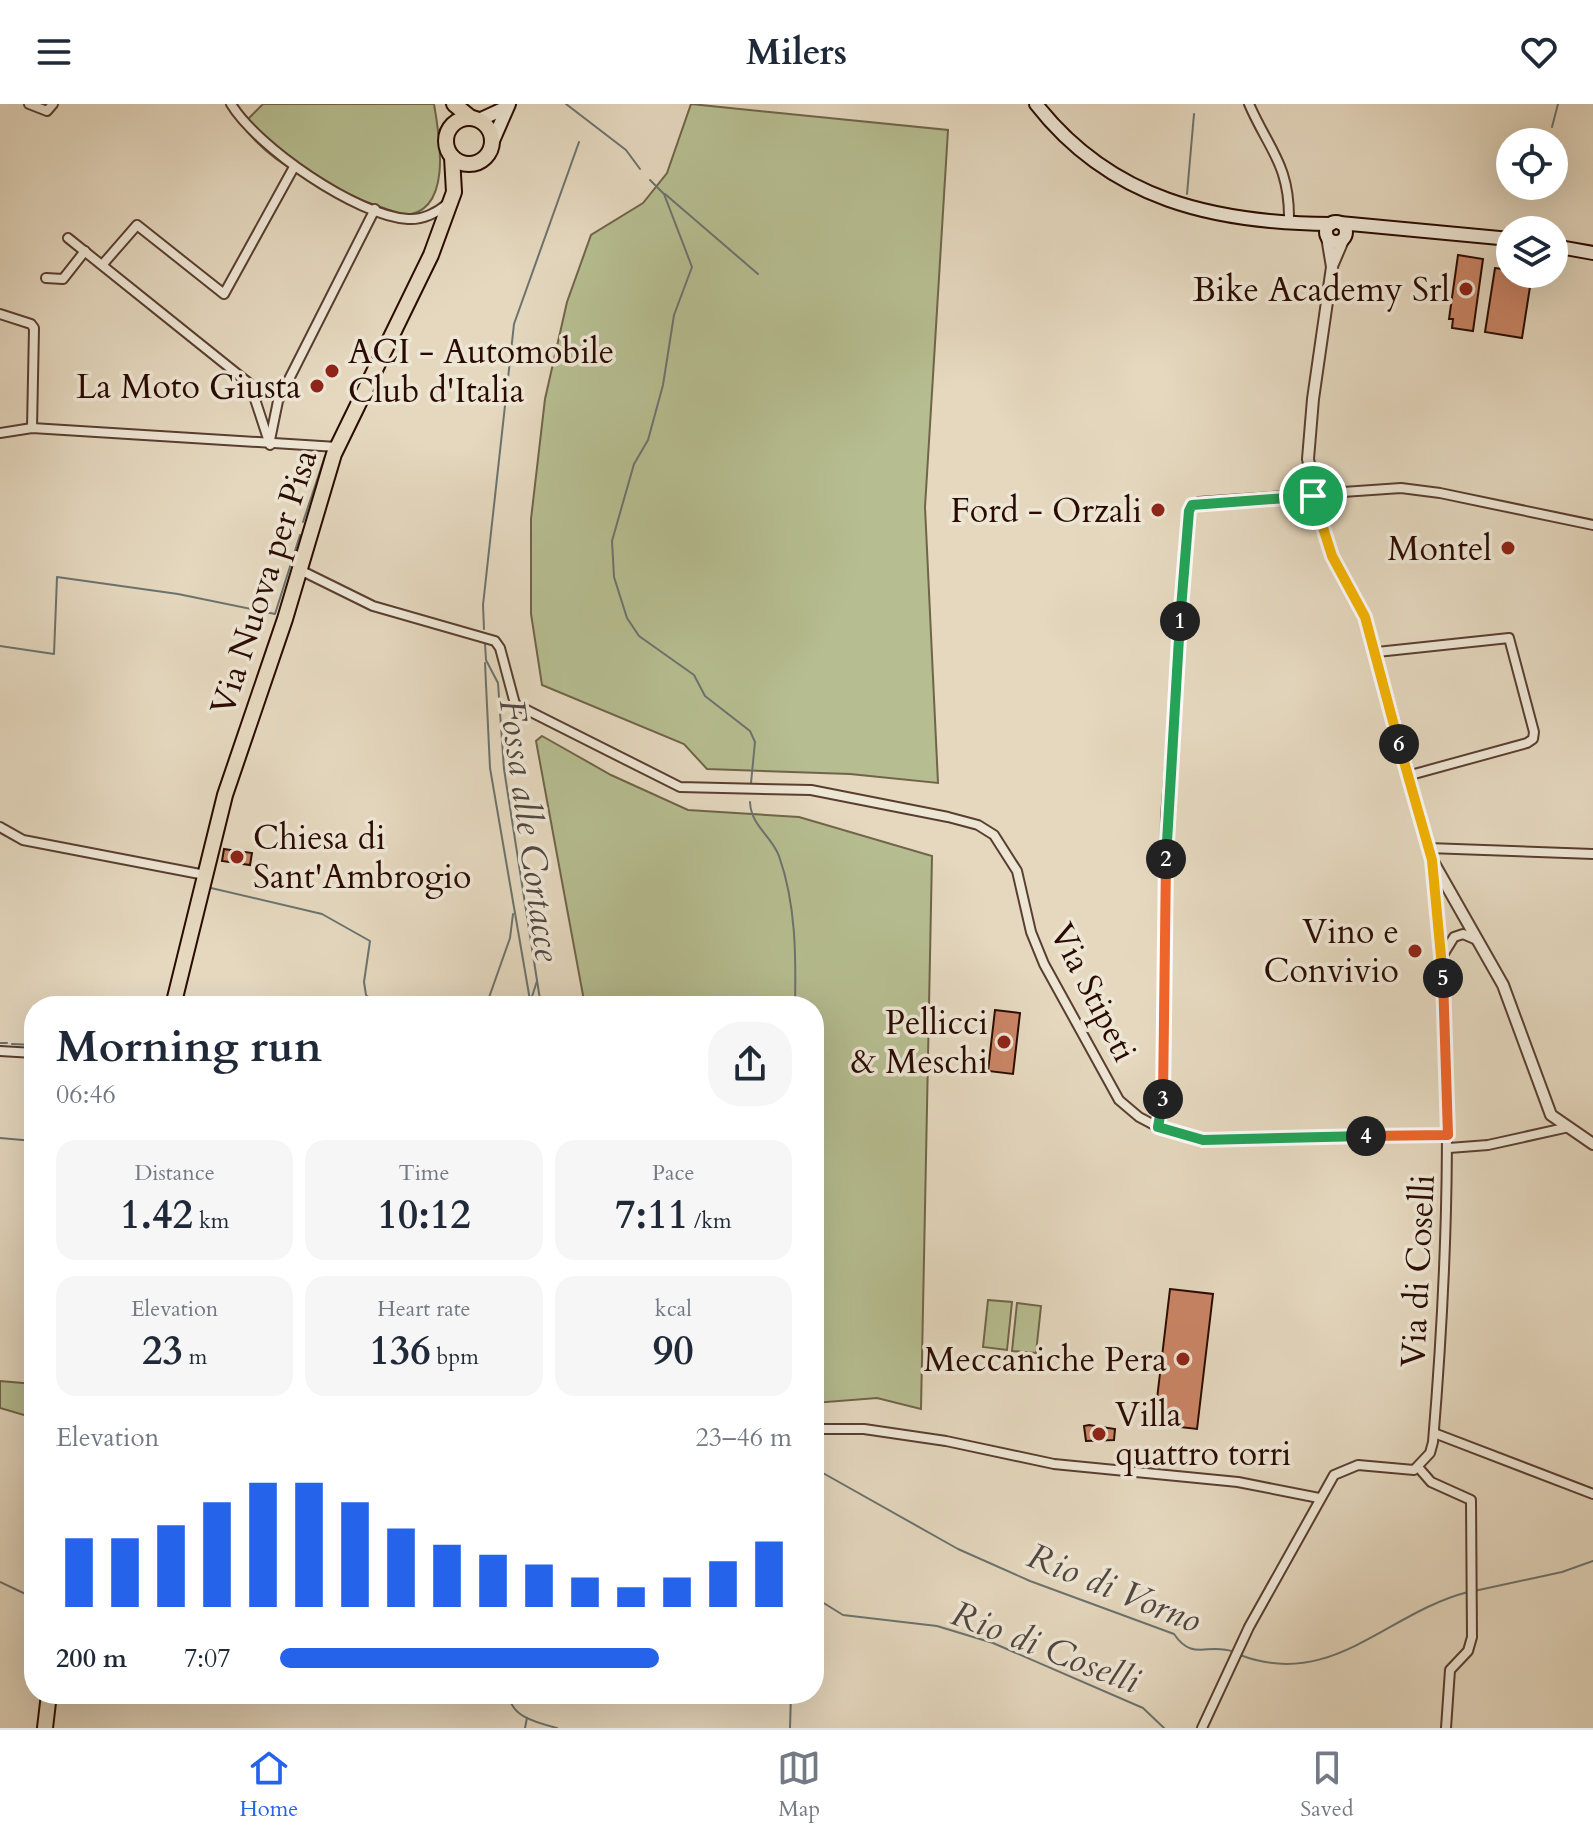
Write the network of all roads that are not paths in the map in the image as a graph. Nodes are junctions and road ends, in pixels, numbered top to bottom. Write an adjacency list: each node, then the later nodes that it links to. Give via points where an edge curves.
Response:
1 (29, 104): 2 (street, via 47,111)
2 (53, 104)
3 (231, 104): 14 (street, via 257,138)
4 (447, 104): 10 (main road)
5 (454, 104): 9 (main road)
6 (509, 104): 9 (main road, via 499,113); 11 (main road)
7 (1036, 104): 17 (main road, via 1083,155 1143,190 1199,211)
8 (1249, 104): 17 (street, via 1283,170)
9 (475, 119): 10 (main road); 11 (main road, via 490,131)
10 (452, 125): 12 (main road, via 445,143)
11 (492, 143): 13 (main road)
12 (452, 157): 13 (main road, via 463,164); 15 (main road)
13 (476, 163): 15 (main road)
14 (294, 167): 16 (street); 26 (street, via 224,294 137,225)
15 (452, 196): 16 (street, via 440,210 417,219); 33 (main road, Via Nuova per Pisa, via 422,276)
16 (375, 209): 32 (street, via 278,401)
17 (1293, 221): 19 (main road)
18 (1368, 227): 19 (main road); 21 (main road); 22 (main road)
19 (1333, 228): 21 (main road, via 1336,242); 27 (street)
20 (68, 238): 24 (street)
21 (1344, 238): 27 (street)
22 (1496, 238)
23 (1568, 249): 25 (main road)
24 (85, 251): 26 (street); 28 (street, via 63,279)
25 (1593, 253)
26 (103, 264): 32 (street, via 250,384)
27 (1332, 267): 34 (street, via 1311,414 1308,459)
28 (46, 278)
29 (0, 314): 30 (street, via 34,328)
30 (32, 428): 31 (street); 32 (street)
31 (0, 433)
32 (270, 445): 33 (street)
33 (337, 447): 36 (main road, Via Nuova per Pisa)
34 (1313, 496): 35 (street, via 1381,488 1420,490); 37 (street, via 1332,556); 49 (street, via 1199,502 1189,511 1166,817 1163,1105)
35 (1593, 525)
36 (300, 570): 43 (main road, Via Nuova per Pisa, via 225,795); 49 (street, Via Stipeti, via 373,606 495,641 515,704 680,787 811,790 978,825 994,835 1012,860 1044,964 1119,1100)
37 (1377, 652): 38 (street); 38 (street, via 1509,638 1534,732 1527,743)
38 (1407, 776): 40 (street)
39 (0, 827): 43 (street, via 23,840)
40 (1428, 848): 41 (street); 42 (street)
41 (1593, 854)
42 (1432, 860): 44 (street); 45 (street, Via di Coselli)
43 (205, 875): 46 (main road, Via Nuova per Pisa)
44 (1481, 943): 45 (street, via 1463,934 1454,937); 50 (street, via 1524,1035 1546,1105)
45 (1442, 958): 51 (street, Via di Coselli)
46 (175, 996)
47 (0, 1051): 48 (street)
48 (24, 1052)
49 (1158, 1127): 51 (street, Via Stipeti, via 1203,1140)
50 (1569, 1127): 52 (street); 54 (street)
51 (1448, 1135): 54 (street, Via di Coselli)
52 (1588, 1135): 53 (street)
53 (1593, 1144)
54 (1449, 1148): 56 (street, Via di Coselli)
55 (824, 1429): 59 (street, via 864,1429 1097,1470 1238,1482)
56 (1434, 1433): 57 (street, Via di Coselli, via 1430,1453); 58 (street)
57 (1418, 1467): 59 (street, via 1408,1472 1351,1466 1334,1475); 63 (street, via 1431,1482 1471,1500 1471,1646 1450,1670)
58 (1593, 1494)
59 (1319, 1498): 62 (street, via 1240,1644)
60 (48, 1704): 61 (main road)
61 (45, 1728)
62 (1202, 1728)
63 (1446, 1728)

